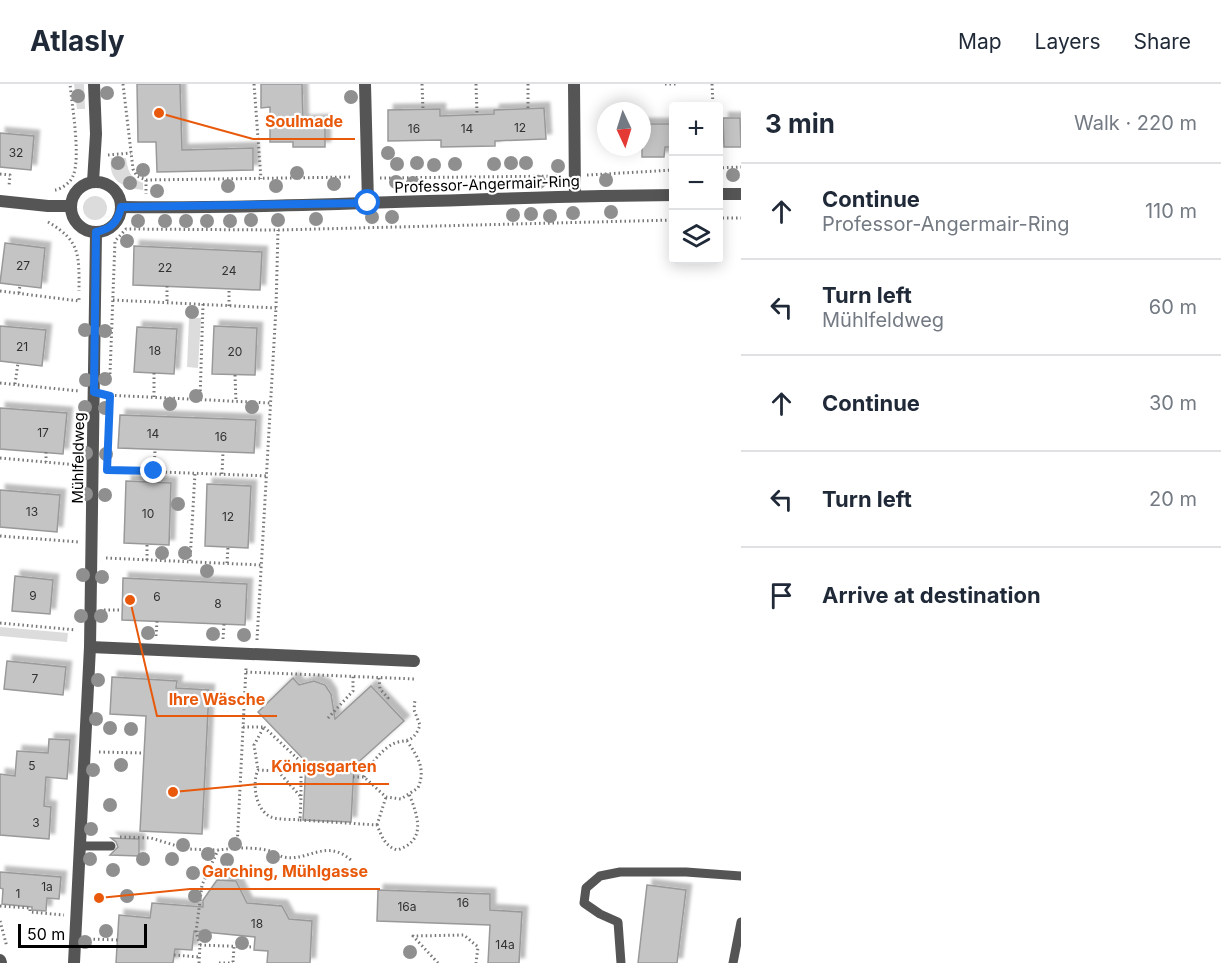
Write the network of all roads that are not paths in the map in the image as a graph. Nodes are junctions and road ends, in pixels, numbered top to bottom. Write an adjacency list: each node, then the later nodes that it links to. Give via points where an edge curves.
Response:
1 (94, 84): 4 (street)
2 (365, 84): 10 (street)
3 (574, 84): 8 (street)
4 (93, 182): 11 (street, via 77,189); 12 (street, via 113,188)
5 (723, 194): 6 (street)
6 (741, 194)
7 (669, 195): 8 (street, Professor-Angermair-Ring)
8 (575, 196): 10 (street, Professor-Angermair-Ring)
9 (0, 201): 11 (street)
10 (368, 203): 12 (street, Professor-Angermair-Ring)
11 (70, 206): 13 (street, via 77,225)
12 (121, 207): 13 (street, via 114,225)
13 (96, 232): 14 (street, Mühlfeldweg)
14 (90, 647): 15 (street); 16 (street, Mühlfeldweg)
15 (414, 660)
16 (80, 846): 17 (lane); 20 (street, Mühlfeldweg)
17 (111, 846)
18 (741, 876): 21 (lane, via 686,872 620,872 600,876 586,888 585,903 618,922)
19 (741, 922): 22 (lane)
20 (74, 963)
21 (621, 963)
22 (733, 963)

